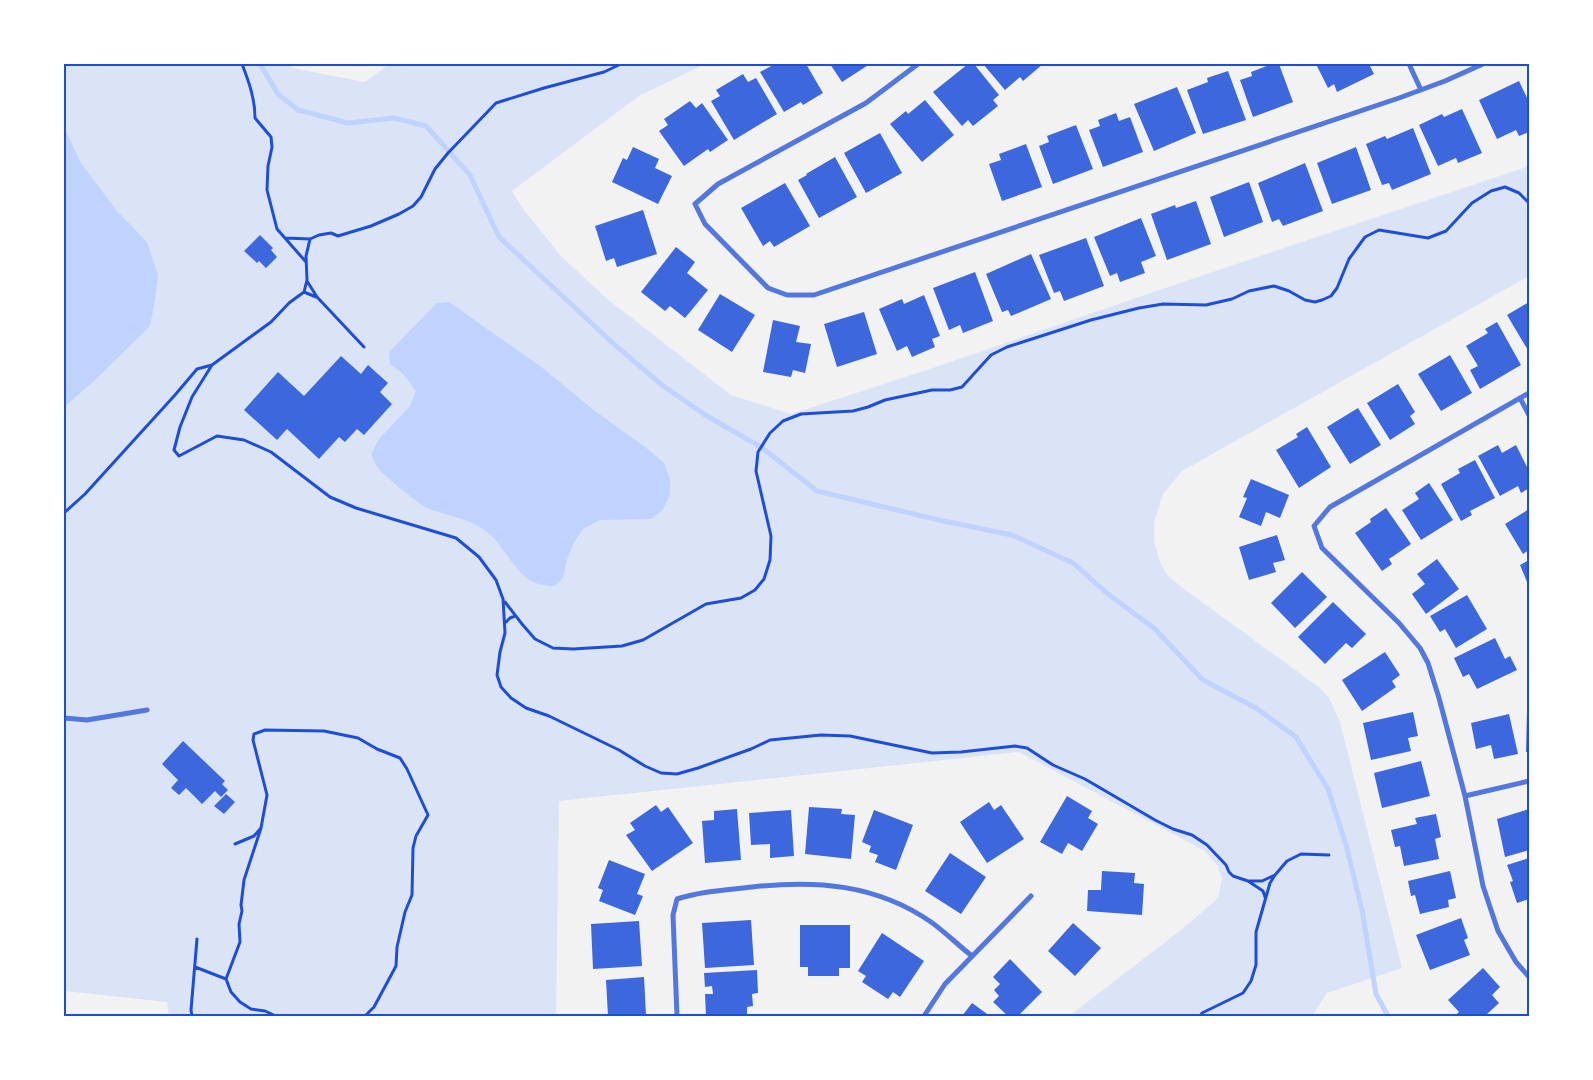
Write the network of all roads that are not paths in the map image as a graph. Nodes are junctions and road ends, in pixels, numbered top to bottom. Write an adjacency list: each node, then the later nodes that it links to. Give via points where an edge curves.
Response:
1 (918, 64): 4 (street, via 866,103 718,184 695,204 705,224 768,288 788,296 814,295)
2 (1410, 64): 4 (street)
3 (1483, 64): 4 (street)
4 (1421, 90)
5 (1529, 393): 6 (street)
6 (1520, 398): 7 (street); 11 (street, via 1330,507 1314,526 1322,548 1420,648 1439,698)
7 (1529, 415)
8 (147, 710): 9 (street, via 87,720)
9 (64, 718)
10 (1529, 781): 11 (street)
11 (1465, 796): 14 (street, via 1483,886 1498,931)
12 (1031, 896): 13 (street)
13 (972, 956): 15 (street, via 931,922 906,907 879,895 847,887 788,883 697,893 677,899 673,915); 16 (street, via 945,984)
14 (1529, 977)
15 (677, 1016)
16 (924, 1016)

